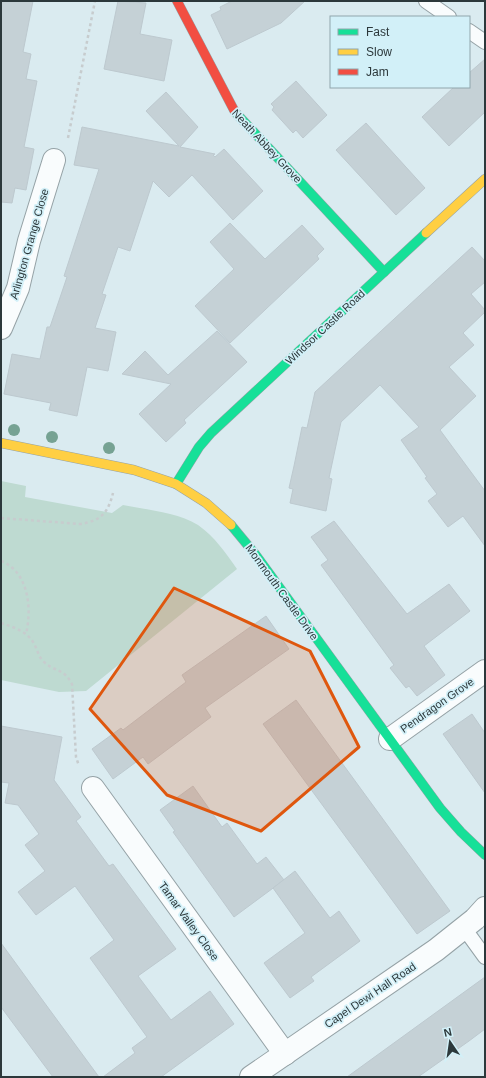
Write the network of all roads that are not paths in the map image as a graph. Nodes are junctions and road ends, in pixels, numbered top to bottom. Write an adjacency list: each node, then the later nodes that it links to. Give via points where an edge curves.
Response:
1 (177, 1): 8 (street, Neath Abbey Grove, via 226,101)
2 (426, 1): 3 (lane)
3 (448, 16)
4 (470, 32): 5 (lane)
5 (485, 42)
6 (54, 160): 9 (street, Arlington Grange Close, via 29,241 18,288)
7 (485, 179): 8 (street, Windsor Castle Road)
8 (384, 272): 11 (street, Windsor Castle Road, via 211,433 195,452)
9 (1, 328)
10 (1, 443): 11 (street, Monmouth Castle Drive, via 118,466)
11 (176, 484): 13 (street, Monmouth Castle Drive, via 206,504 237,531)
12 (485, 671): 13 (street, Pendragon Grove)
13 (390, 739): 15 (street, Monmouth Castle Drive, via 440,808)
14 (93, 788): 19 (street, Tamar Valley Close)
15 (485, 854)
16 (485, 908): 17 (street, Capel Dewi Hall Road)
17 (464, 928): 18 (lane); 19 (street, Capel Dewi Hall Road)
18 (485, 957)
19 (285, 1054): 20 (street, Capel Dewi Hall Road)
20 (251, 1077)

